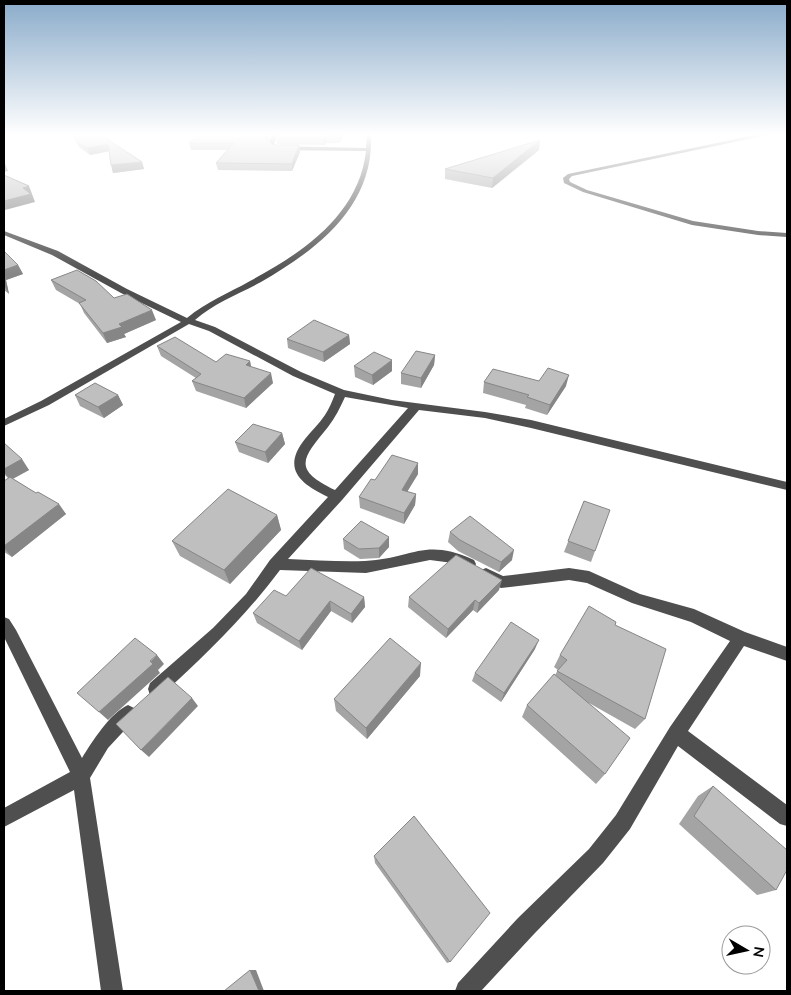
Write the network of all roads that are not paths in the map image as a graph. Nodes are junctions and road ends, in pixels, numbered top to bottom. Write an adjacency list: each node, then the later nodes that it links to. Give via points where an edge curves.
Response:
1 (360, 181): 5 (street, via 338,221 310,244)
2 (567, 181): 3 (street, via 585,191 692,223)
3 (787, 234)
4 (5, 235): 5 (street, via 55,253 124,291)
5 (189, 321): 6 (street, via 212,329 296,374); 8 (street)
6 (341, 393): 7 (street); 10 (street, via 330,416 303,449 298,461 300,472 311,483)
7 (416, 406): 9 (street, via 531,424); 10 (street)
8 (4, 423)
9 (787, 486)
10 (338, 497): 11 (street)
11 (275, 564): 13 (street, via 366,567 440,553 458,558 501,582 570,574 589,576 637,599 694,616); 16 (street, via 250,598 218,632 119,722)
12 (4, 624): 16 (street, via 12,634)
13 (741, 638): 14 (street); 15 (street)
14 (787, 654)
15 (676, 734): 17 (street); 20 (street, via 623,822 596,856)
16 (81, 776): 18 (street); 19 (street)
17 (787, 817)
18 (4, 818)
19 (112, 991)
20 (466, 991)

